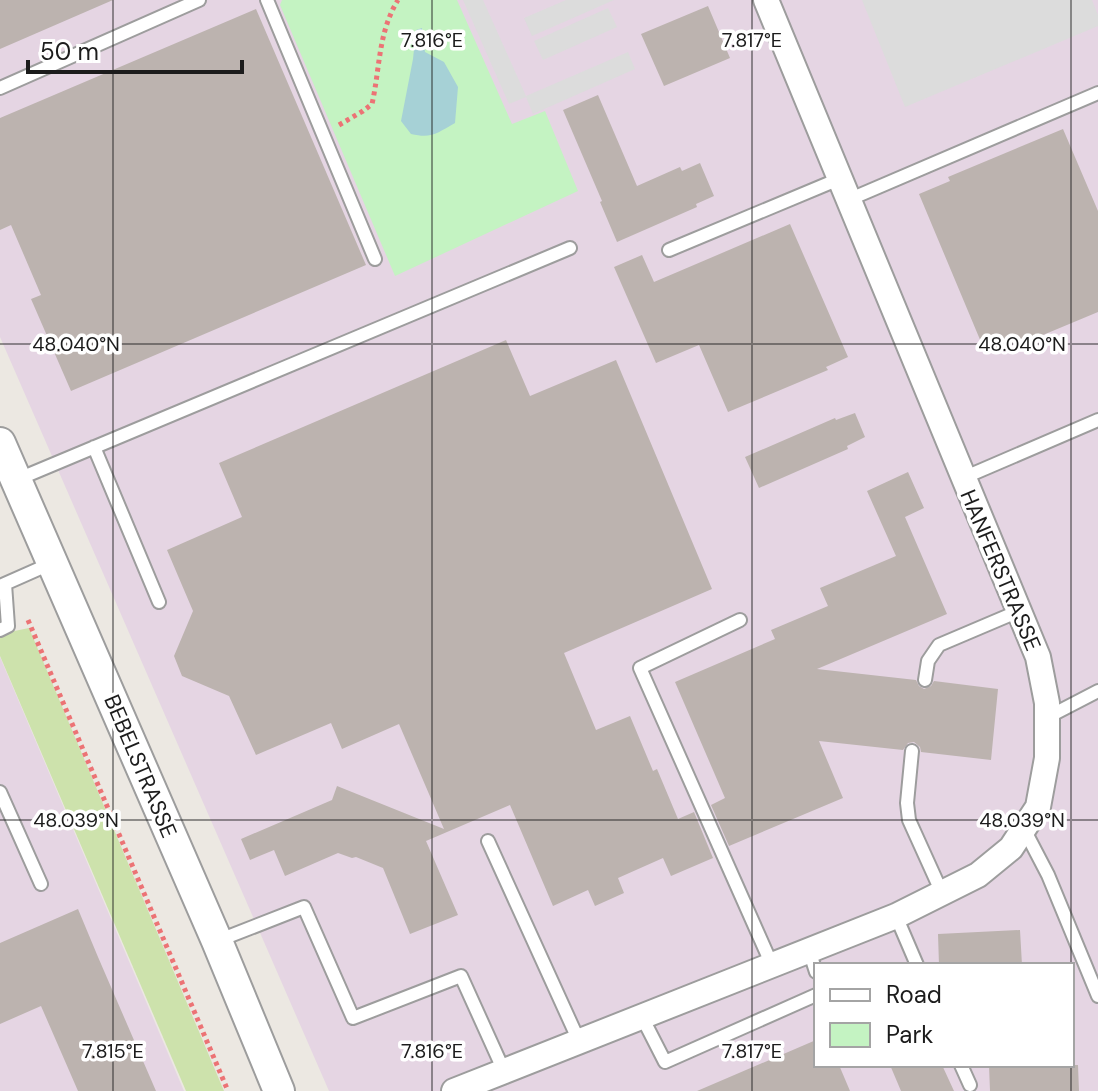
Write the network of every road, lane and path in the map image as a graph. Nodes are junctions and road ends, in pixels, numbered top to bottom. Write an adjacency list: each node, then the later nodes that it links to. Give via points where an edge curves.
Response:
1 (199, 0): 5 (lane)
2 (267, 0): 7 (lane)
3 (398, 0): 7 (path, via 386,25 372,104)
4 (766, 0): 8 (street, HANFERSTRASSE)
5 (0, 88)
6 (1098, 93): 8 (lane)
7 (323, 134): 11 (lane)
8 (844, 189): 10 (lane); 15 (street, HANFERSTRASSE)
9 (570, 248): 14 (lane)
10 (669, 250)
11 (375, 259)
12 (1098, 420): 15 (lane)
13 (0, 443): 16 (street, BEBELSTRASSE)
14 (94, 447): 16 (lane); 19 (lane)
15 (963, 478): 20 (street, HANFERSTRASSE)
16 (15, 480): 17 (street, BEBELSTRASSE)
17 (52, 562): 18 (lane); 33 (street, BEBELSTRASSE)
18 (6, 584): 22 (lane, via 8,626); 44 (path)
19 (159, 602)
20 (1019, 611): 23 (lane, via 939,645 928,661); 25 (street, HANFERSTRASSE, via 1038,657)
21 (740, 620): 36 (lane, via 640,668)
22 (0, 630)
23 (925, 680)
24 (1098, 691): 25 (lane)
25 (1047, 717): 28 (street, HANFERSTRASSE, via 1047,758 1038,807)
26 (912, 751): 31 (lane, via 909,820)
27 (0, 792): 30 (lane)
28 (1024, 829): 31 (street, HANFERSTRASSE, via 1011,848 978,875); 38 (lane)
29 (488, 841): 40 (lane)
30 (41, 884)
31 (942, 893): 32 (street, HANFERSTRASSE)
32 (896, 916): 34 (street, HANFERSTRASSE); 35 (lane)
33 (217, 941): 42 (lane, via 304,907 353,1018 461,976); 45 (street, BEBELSTRASSE)
34 (812, 961): 36 (street, HANFERSTRASSE)
35 (916, 963)
36 (772, 965): 39 (street, HANFERSTRASSE)
37 (814, 996): 39 (lane, via 665,1062)
38 (1098, 996)
39 (642, 1017): 40 (street, HANFERSTRASSE)
40 (579, 1041): 42 (street, HANFERSTRASSE)
41 (962, 1067): 43 (lane)
42 (504, 1071): 46 (street, HANFERSTRASSE)
43 (970, 1085)
44 (228, 1091)
45 (279, 1091)
46 (454, 1091)

